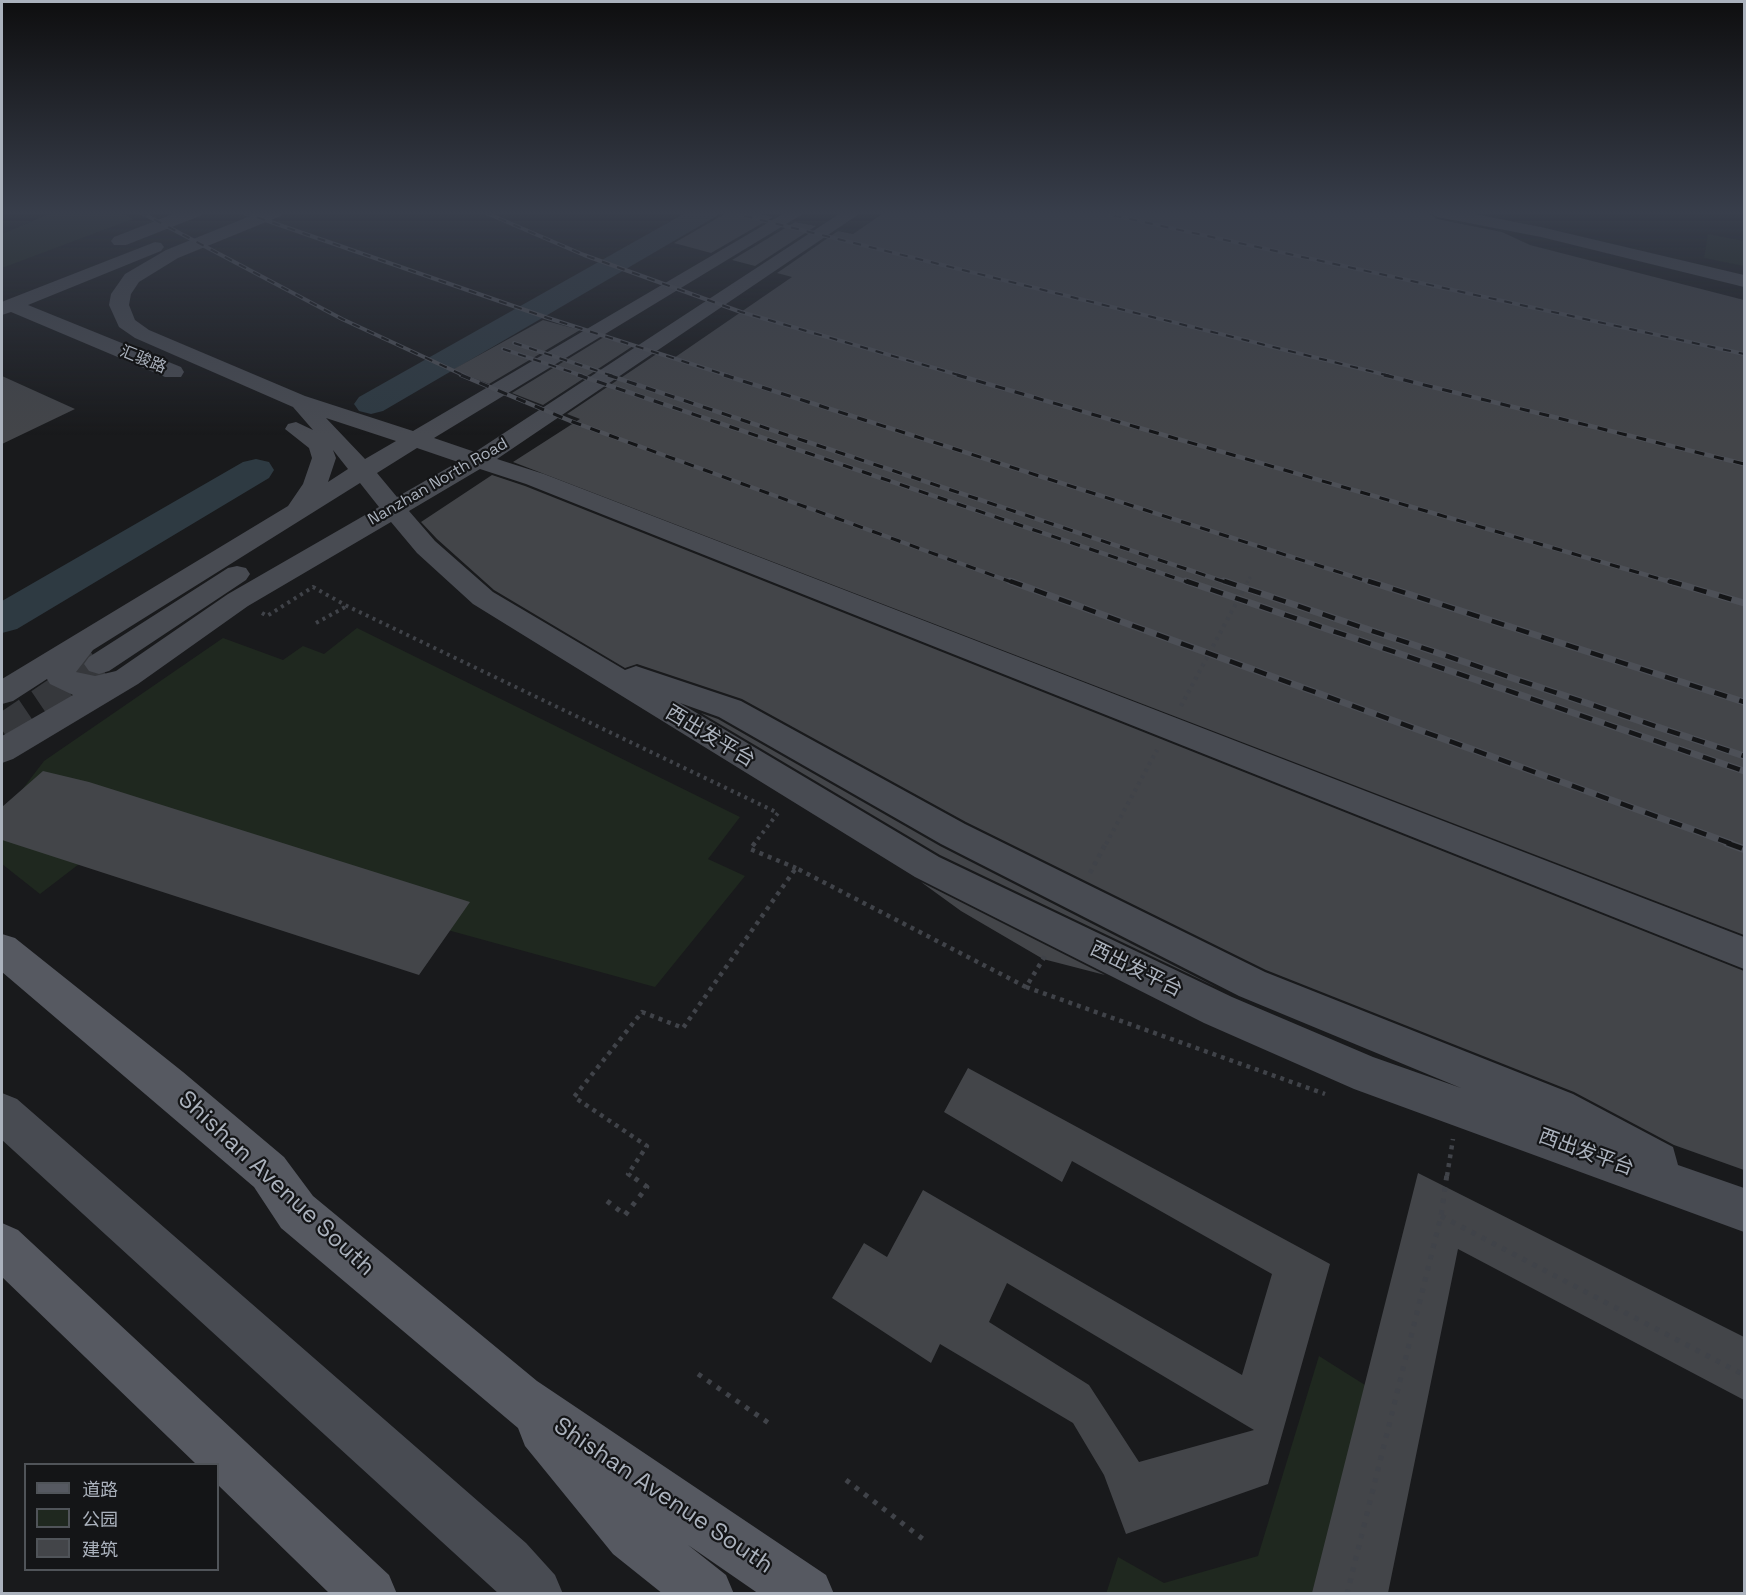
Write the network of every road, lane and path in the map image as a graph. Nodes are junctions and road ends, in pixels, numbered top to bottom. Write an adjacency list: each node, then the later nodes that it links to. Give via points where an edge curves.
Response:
1 (57, 286): 5 (street)
2 (126, 286): 8 (street, via 119,305 126,322 142,334)
3 (672, 286): 6 (street)
4 (742, 286): 12 (street, Nanzhan North Road, via 492,452)
5 (6, 307): 7 (street, 汇骏路)
6 (573, 345): 9 (street); 15 (street, via 420,457)
7 (187, 378)
8 (297, 401): 25 (street, via 536,479); 31 (street, 西出发平台, via 339,443 426,547 483,598 566,650 730,709 953,834 1251,984 1558,1108)
9 (465, 410): 10 (street); 10 (street, via 416,432 378,436 340,432 275,414 319,445 324,458 315,484)
10 (297, 511): 15 (street)
11 (1251, 576): 18 (path)
12 (238, 600): 13 (path, via 267,616 313,587); 16 (street, Nanzhan North Road)
13 (347, 606): 14 (path); 21 (path, via 778,813 750,849)
14 (316, 623)
15 (95, 650): 16 (street, via 63,665 60,677 77,686 95,687); 17 (street)
16 (128, 677): 20 (street, Nanzhan North Road)
17 (2, 693)
18 (1178, 711)
19 (1161, 742): 22 (path)
20 (6, 749)
21 (796, 868): 26 (path); 30 (path, via 683,1028 642,1012 574,1097 647,1146 628,1174 647,1187 626,1215)
22 (1088, 876)
23 (1049, 949): 26 (path)
24 (2, 950): 36 (main road, Shishan Avenue South, via 269,1172 297,1212)
25 (1744, 952)
26 (1026, 987): 27 (path)
27 (1330, 1096)
28 (2, 1113): 41 (street, via 507,1562)
29 (1443, 1136): 32 (path, via 1454,1140)
30 (607, 1201)
31 (1744, 1209)
32 (1441, 1216): 35 (path); 44 (path)
33 (2, 1246): 40 (main road)
34 (698, 1374): 37 (path)
35 (1744, 1375)
36 (519, 1399): 42 (main road, Shishan Avenue South, via 632,1535); 43 (main road, Shishan Avenue South)
37 (770, 1424)
38 (846, 1480): 39 (path)
39 (924, 1540)
40 (370, 1593)
41 (536, 1593)
42 (706, 1593)
43 (807, 1593)
44 (1347, 1593)

